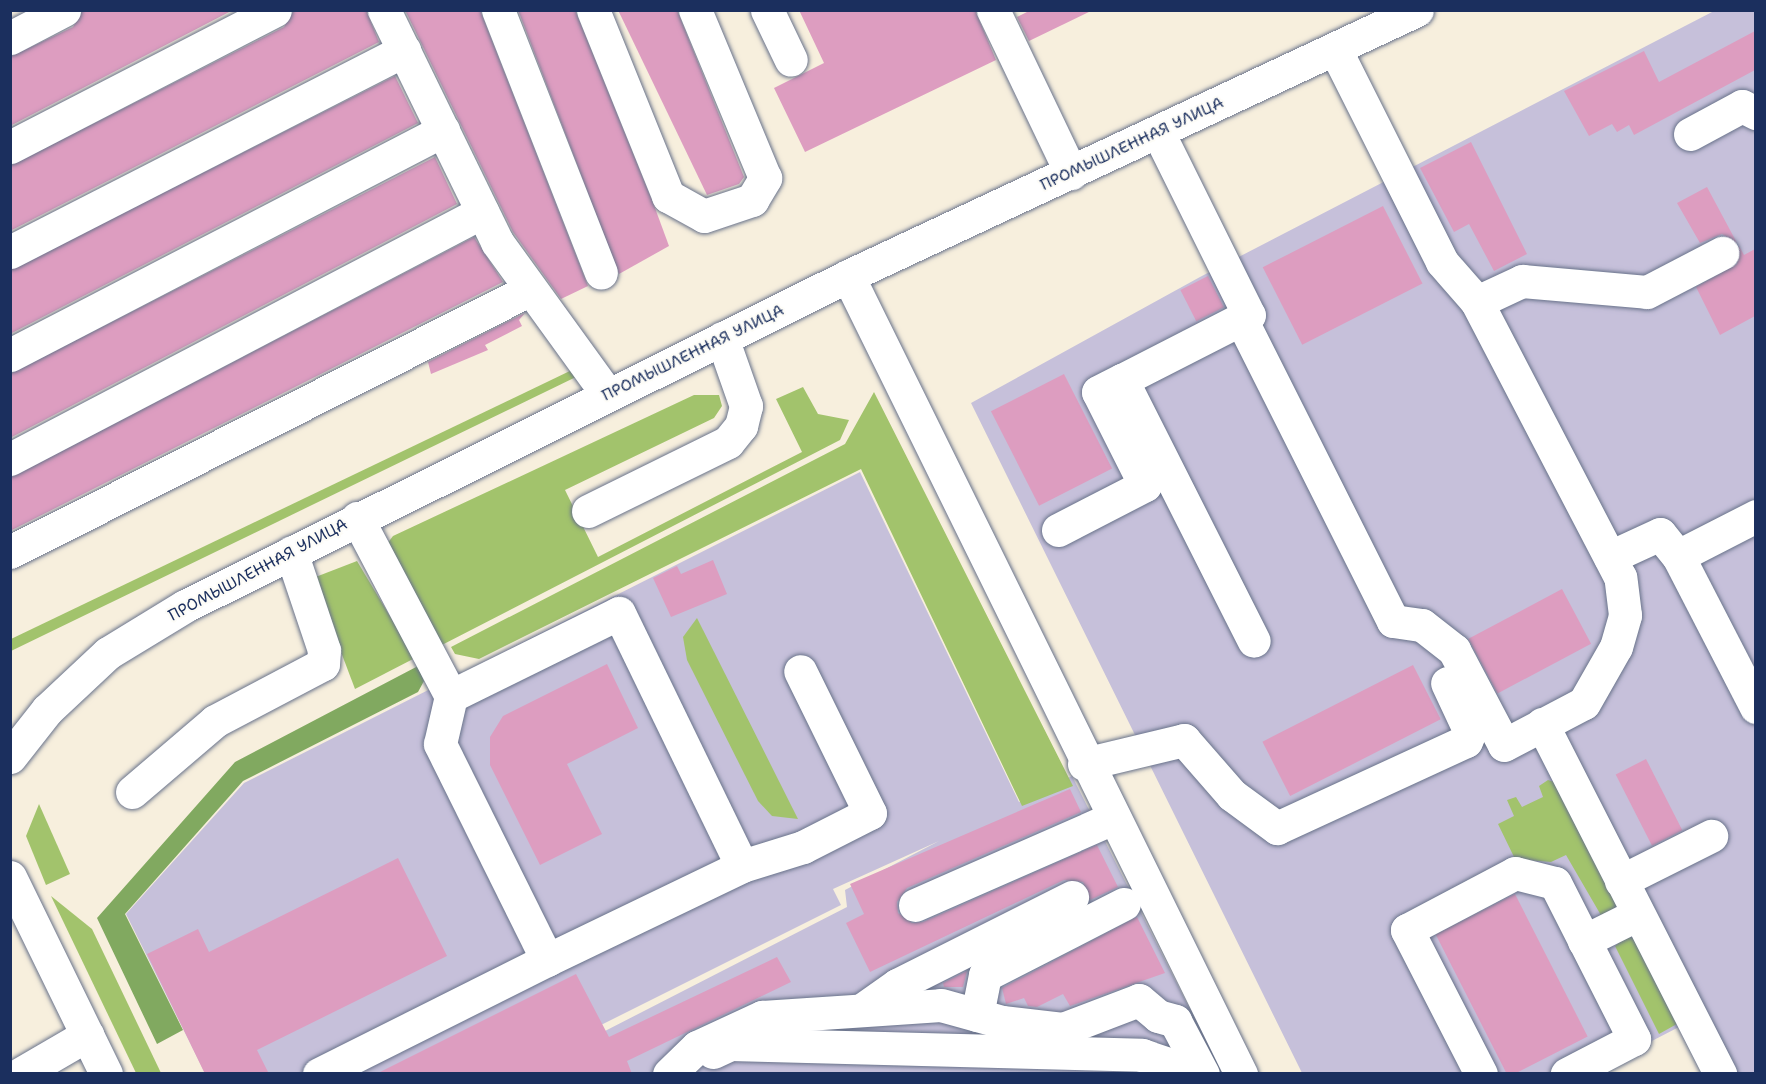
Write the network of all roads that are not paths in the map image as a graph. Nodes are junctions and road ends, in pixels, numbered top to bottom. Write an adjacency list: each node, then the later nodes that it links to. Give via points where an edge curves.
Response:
1 (64, 10): 10 (street)
2 (275, 10): 18 (street)
3 (384, 10): 12 (street)
4 (498, 10): 23 (street)
5 (593, 10): 6 (street, via 668,196 704,216 752,200 765,178)
6 (695, 10)
7 (767, 10): 13 (street)
8 (993, 10): 19 (street)
9 (1417, 10): 11 (street, ПРОМЫШЛЕННАЯ УЛИЦА)
10 (10, 38)
11 (1335, 49): 16 (street, ПРОМЫШЛЕННАЯ УЛИЦА); 26 (street, via 1442,262)
12 (404, 50): 15 (street); 21 (street)
13 (791, 60)
14 (1755, 113): 17 (street, via 1742,106)
15 (443, 131): 20 (street); 29 (street)
16 (1158, 132): 19 (street, ПРОМЫШЛЕННАЯ УЛИЦА); 27 (street, via 1249,315)
17 (1690, 134)
18 (10, 147)
19 (1071, 173): 24 (street, ПРОМЫШЛЕННАЯ УЛИЦА)
20 (482, 212): 25 (street); 32 (street)
21 (10, 252)
22 (1722, 253): 26 (street, via 1647,292 1522,280)
23 (601, 273)
24 (848, 276): 28 (street, ПРОМЫШЛЕННАЯ УЛИЦА); 48 (street)
25 (527, 291): 31 (street); 37 (street)
26 (1477, 303): 40 (street)
27 (1241, 319): 30 (street); 46 (street, via 1394,621 1422,625 1454,650 1504,745)
28 (722, 338): 31 (street, ПРОМЫШЛЕННАЯ УЛИЦА); 33 (street, via 746,406 741,426 728,442)
29 (10, 355)
30 (1122, 380): 36 (street, via 1098,392 1145,485); 41 (street)
31 (607, 394): 35 (street, ПРОМЫШЛЕННАЯ УЛИЦА)
32 (10, 459)
33 (588, 511)
34 (1755, 516): 39 (street)
35 (357, 519): 38 (street, ПРОМЫШЛЕННАЯ УЛИЦА); 44 (street)
36 (1058, 530)
37 (10, 552)
38 (291, 552): 47 (street, ПРОМЫШЛЕННАЯ УЛИЦА, via 108,653 47,710); 49 (street, via 324,650 323,664 215,721)
39 (1678, 556): 40 (street, via 1660,534); 45 (street)
40 (1610, 557): 46 (street, via 1625,604 1616,647 1584,703)
41 (1254, 641)
42 (800, 671): 52 (street, via 870,813 803,847)
43 (1447, 682): 48 (street, via 1470,732 1466,741 1278,828 1232,795 1184,740)
44 (451, 696): 52 (street, via 619,613); 60 (street, via 440,744)
45 (1755, 707)
46 (1542, 724): 54 (street)
47 (10, 757)
48 (1084, 764): 50 (street)
49 (132, 792)
50 (1111, 819): 57 (street); 70 (street)
51 (1711, 836): 54 (street)
52 (742, 866): 60 (street)
53 (10, 877): 63 (street)
54 (1621, 881): 58 (street)
55 (1072, 897): 61 (street, via 897,985)
56 (1124, 904): 62 (street, via 985,975)
57 (915, 905)
58 (1638, 914): 59 (street); 73 (street)
59 (1584, 941): 71 (street, via 1555,883 1515,873 1410,925 1408,935); 72 (street, via 1634,1039)
60 (547, 960): 66 (street)
61 (859, 1012): 62 (street, via 941,1005); 67 (street, via 762,1017 697,1047)
62 (977, 1016): 69 (street, via 1063,1029 1139,1000 1158,1016 1175,1021)
63 (87, 1035): 64 (street); 65 (street)
64 (20, 1074)
65 (106, 1074)
66 (319, 1074)
67 (670, 1074): 68 (street, via 730,1044 1142,1055)
68 (1198, 1074)
69 (1203, 1074)
70 (1240, 1074)
71 (1481, 1074)
72 (1567, 1074)
73 (1720, 1074)

